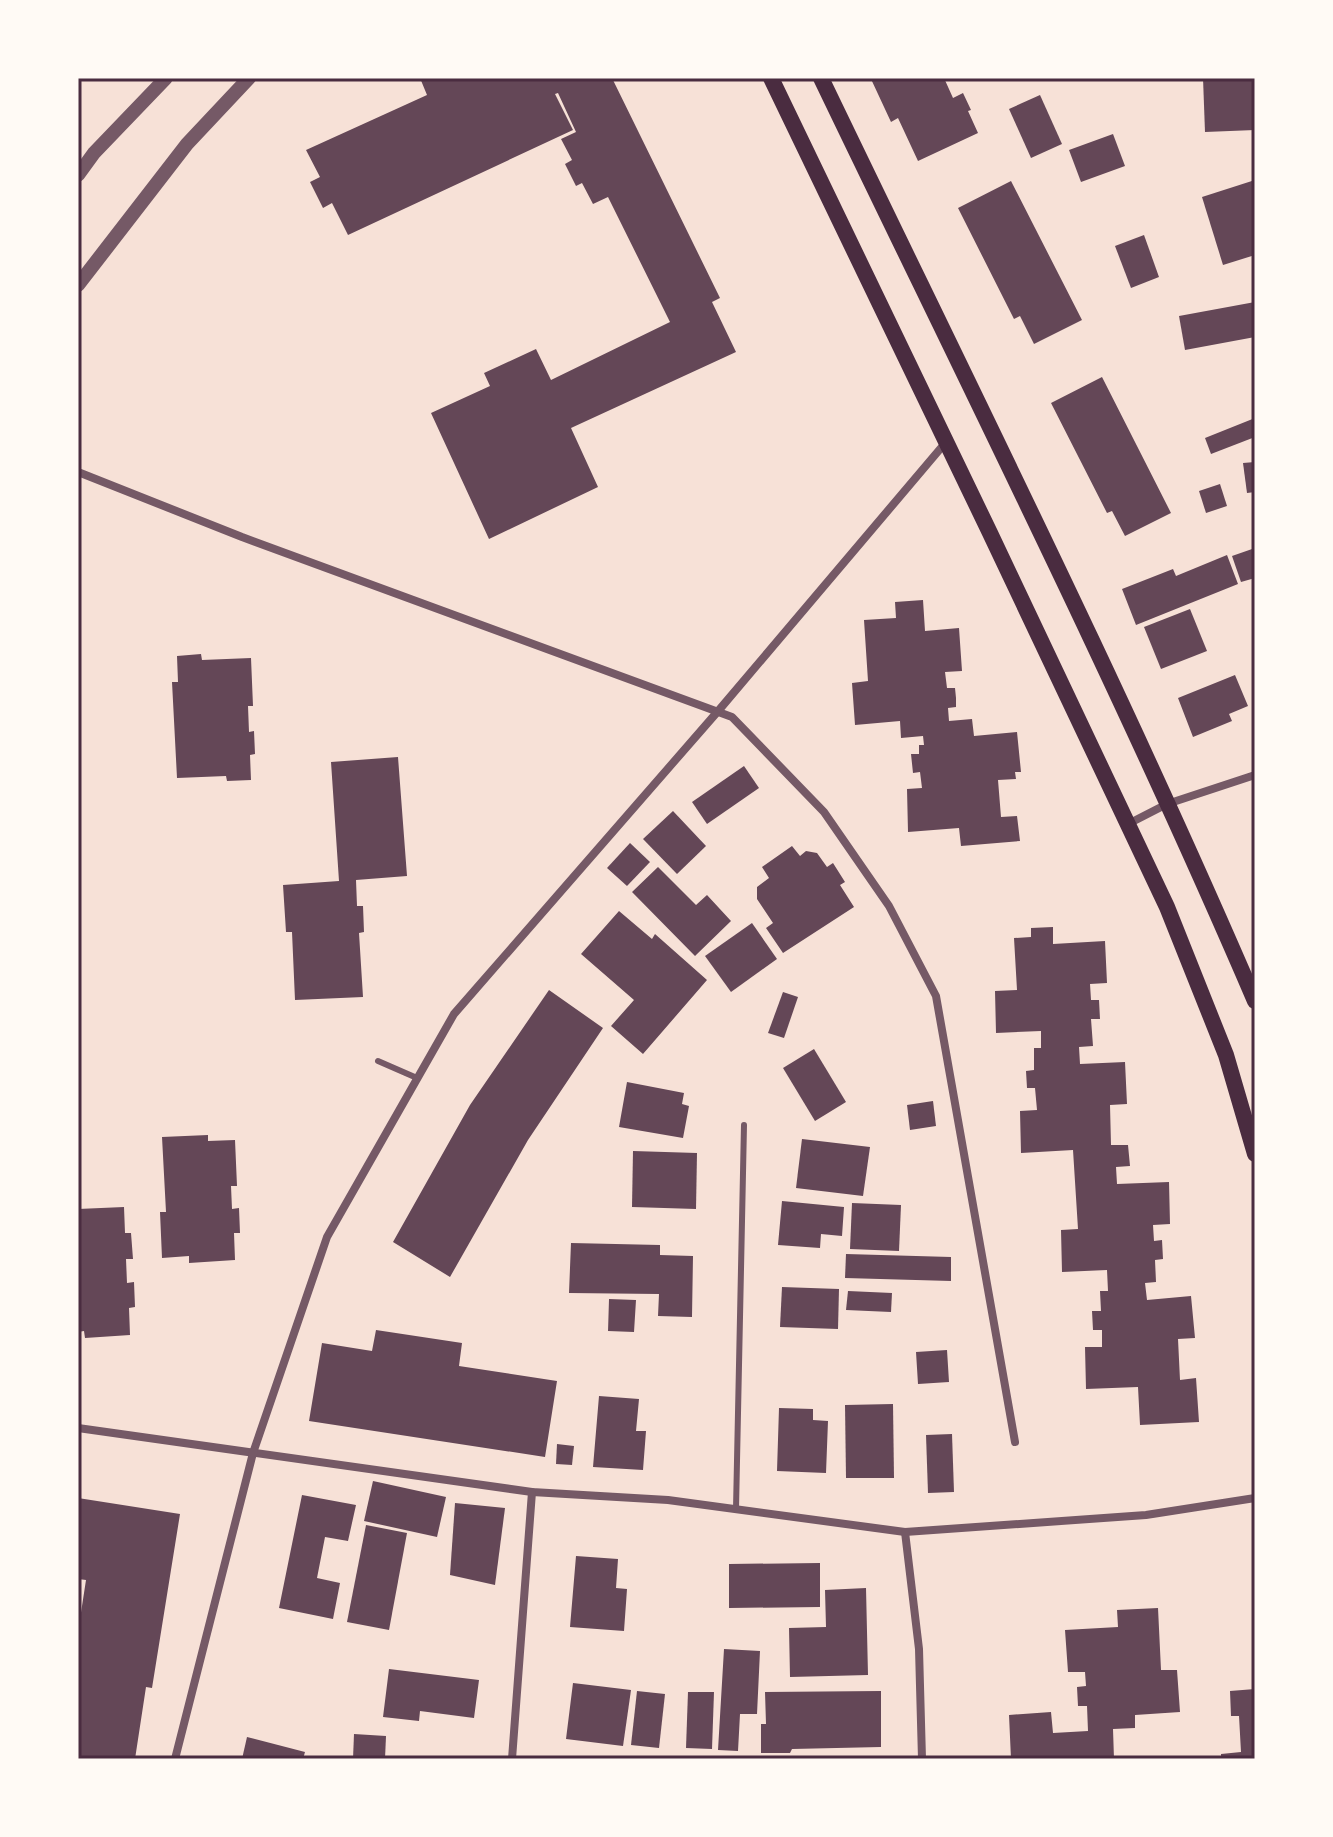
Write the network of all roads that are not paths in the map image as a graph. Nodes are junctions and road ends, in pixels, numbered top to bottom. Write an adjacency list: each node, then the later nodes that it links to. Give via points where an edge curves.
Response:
1 (166, 78): 5 (street)
2 (249, 78): 6 (street, via 187,144)
3 (771, 78): 7 (main road)
4 (821, 78): 11 (main road)
5 (78, 175)
6 (78, 285)
7 (947, 442): 9 (street); 12 (main road)
8 (78, 472): 9 (street)
9 (719, 710): 15 (street, via 454,1014); 19 (street, via 732,717 824,812 889,906 936,996)
10 (1255, 775): 11 (street)
11 (1167, 804): 12 (street); 13 (main road)
12 (1128, 824): 17 (main road, via 1226,1055)
13 (1255, 1001)
14 (378, 1061): 15 (lane)
15 (417, 1078): 20 (street, via 327,1237)
16 (744, 1125): 23 (lane)
17 (1255, 1154)
18 (78, 1428): 20 (street)
19 (1015, 1442)
20 (253, 1453): 21 (street); 25 (street)
21 (532, 1492): 23 (street); 26 (street)
22 (1255, 1498): 24 (street, via 1146,1515)
23 (736, 1509): 24 (street)
24 (905, 1532): 27 (street, via 919,1649)
25 (175, 1759)
26 (512, 1759)
27 (922, 1759)

